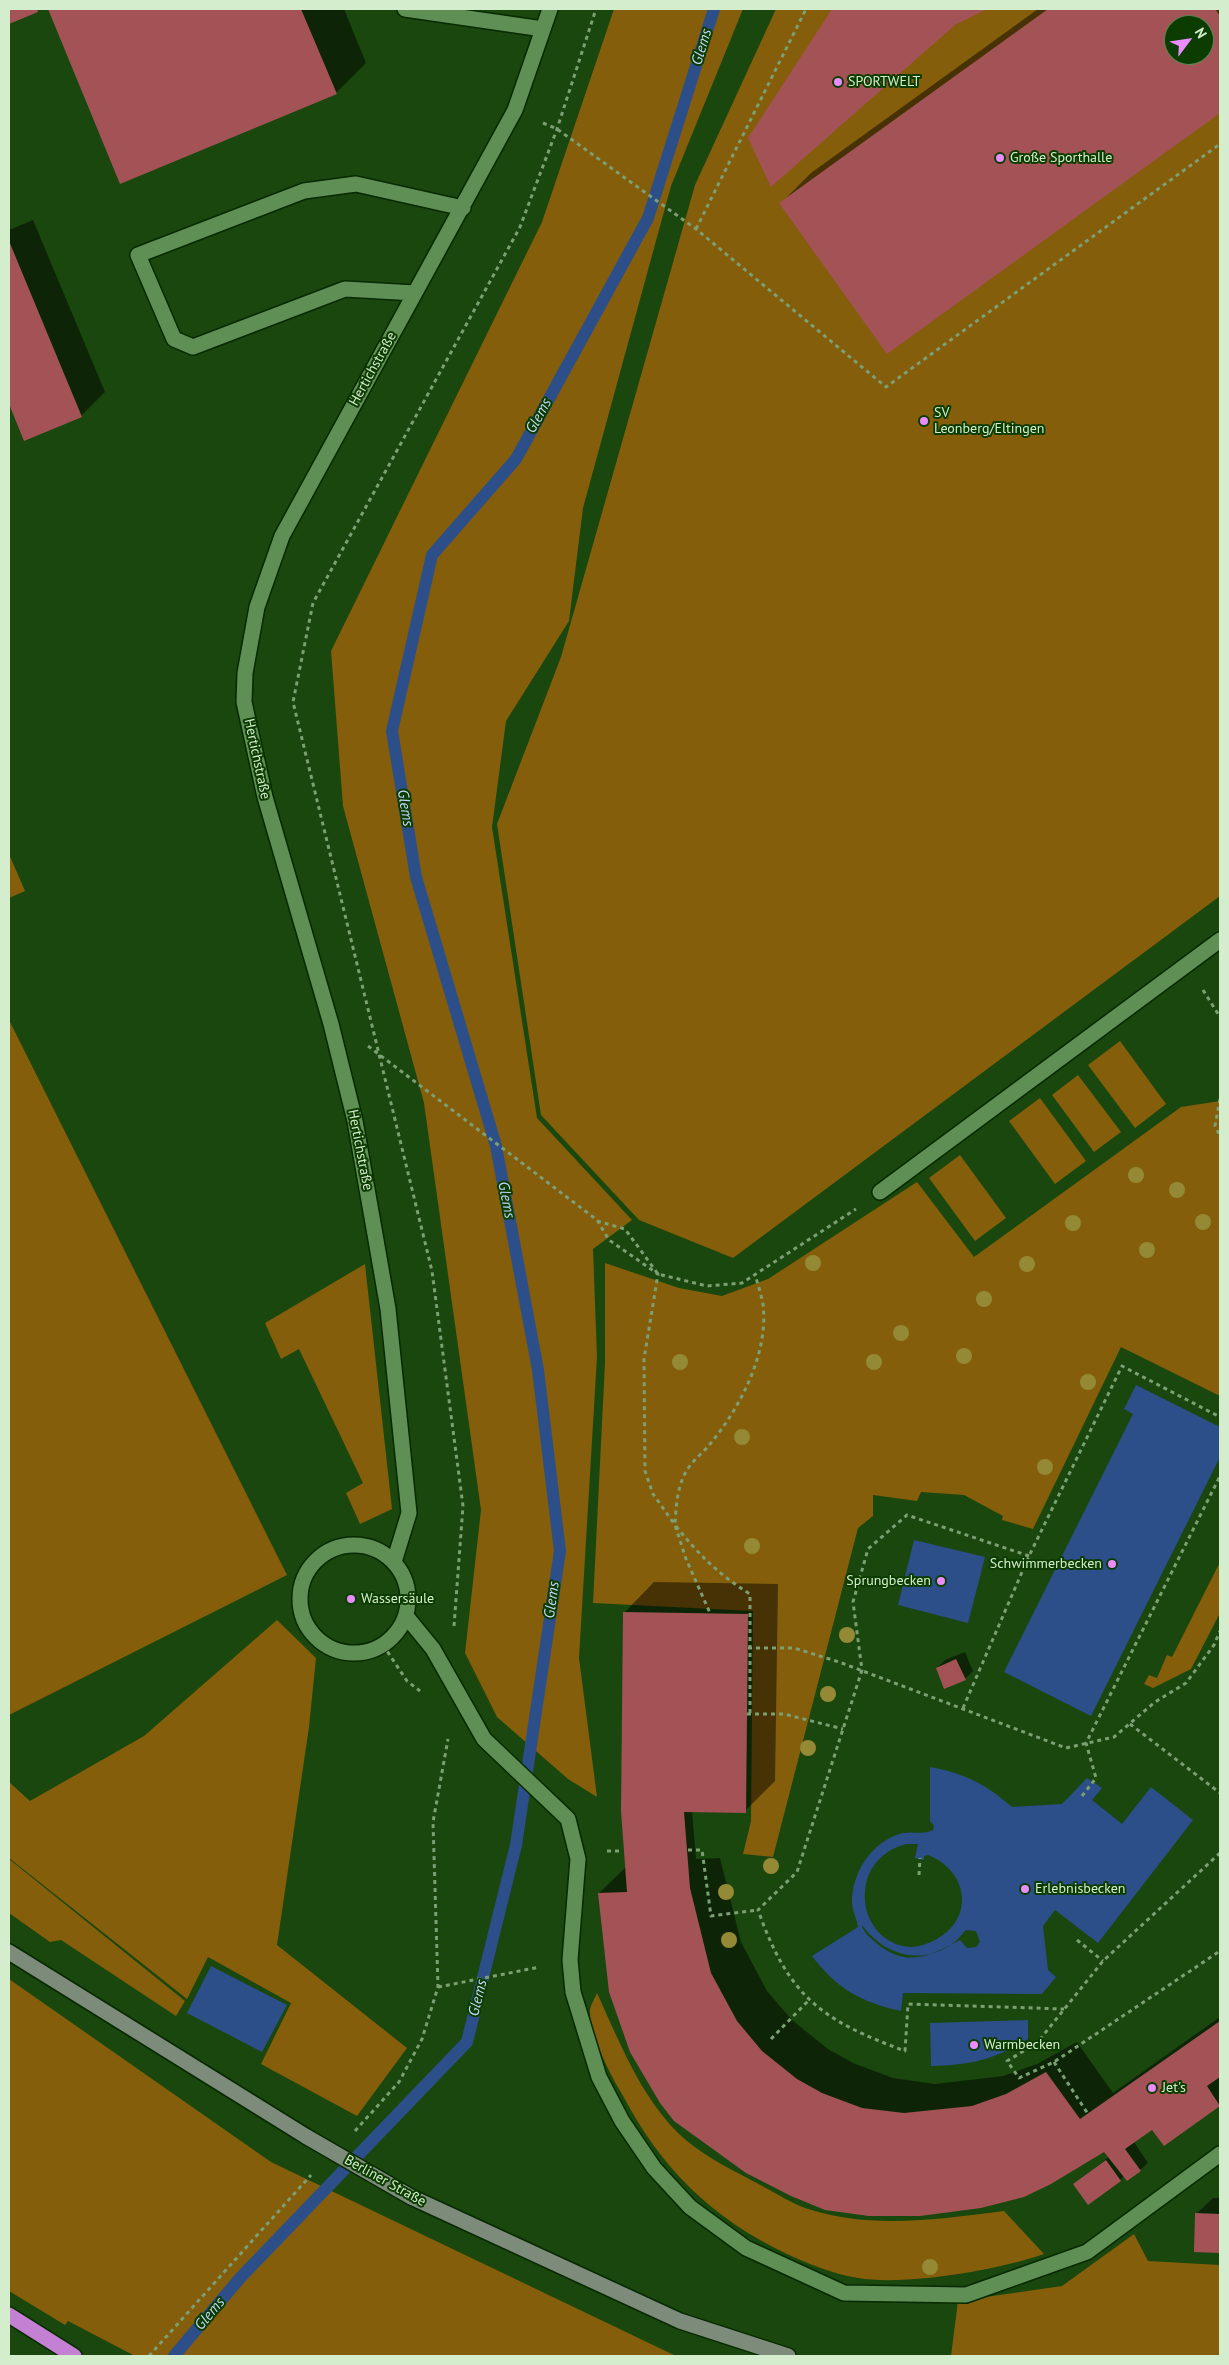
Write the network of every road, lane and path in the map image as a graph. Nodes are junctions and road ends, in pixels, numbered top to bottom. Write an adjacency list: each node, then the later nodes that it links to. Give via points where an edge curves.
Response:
1 (405, 9): 5 (lane)
2 (550, 9): 5 (lane, Hertichstraße)
3 (596, 9): 7 (path)
4 (806, 9): 10 (path)
5 (543, 29): 6 (lane, Hertichstraße)
6 (515, 110): 7 (path); 9 (lane, Hertichstraße)
7 (557, 129): 10 (path); 14 (path, via 520,227 313,603 293,702)
8 (1220, 144): 10 (path, via 886,387)
9 (462, 208): 11 (lane, Hertichstraße); 11 (lane, via 356,184 304,191 138,255 174,339 193,347 345,289)
10 (696, 229)
11 (415, 293): 13 (lane, Hertichstraße, via 282,536 257,607 245,673 244,702 265,798)
12 (1220, 940): 17 (lane)
13 (331, 1024): 14 (path); 25 (lane, Hertichstraße, via 355,1121 388,1309 409,1513)
14 (379, 1053): 18 (path, via 470,1126); 29 (path, via 432,1271 450,1408 462,1506)
15 (1220, 1100): 16 (path, via 1215,1126)
16 (1220, 1136)
17 (880, 1192): 20 (path)
18 (597, 1220): 19 (path, via 609,1240); 19 (path, via 625,1229)
19 (658, 1274): 20 (path, via 707,1286 742,1283); 23 (path, via 644,1358 645,1471 653,1494)
20 (755, 1275): 23 (path, via 763,1305 762,1333 752,1374 737,1407 687,1470 677,1495)
21 (1220, 1417): 24 (path, via 1122,1366)
22 (1220, 1476): 38 (path)
23 (675, 1526): 26 (path); 31 (path, via 700,1557 750,1594)
24 (1029, 1556): 32 (path, via 907,1515 868,1548 865,1558 853,1602); 35 (path)
25 (394, 1562): 27 (lane, via 406,1585); 30 (lane, via 379,1550 361,1545 342,1546 325,1553 311,1565 302,1582 299,1601 313,1635 328,1647 346,1653 365,1652)
26 (710, 1613)
27 (406, 1616): 30 (lane, via 397,1633); 33 (lane, via 433,1649)
28 (1220, 1631): 36 (path, via 1214,1645 1186,1683 1155,1702)
29 (454, 1635)
30 (383, 1645): 34 (path, via 407,1681)
31 (749, 1648): 32 (path, via 794,1648); 37 (path, via 748,1714 784,1714)
32 (862, 1670): 35 (path); 37 (path)
33 (456, 1690): 51 (path, via 433,1822); 58 (lane, via 484,1739 568,1819 578,1859 570,1960 573,1992 599,2077 622,2121 654,2168 690,2207 746,2248 844,2293 966,2295 1086,2252)
34 (422, 1692)
35 (963, 1708): 38 (path, via 1066,1748)
36 (1130, 1724): 38 (path, via 1114,1737); 39 (path)
37 (843, 1729): 45 (path, via 797,1872)
38 (1086, 1743): 40 (path, via 1096,1778)
39 (1220, 1792)
40 (1082, 1796)
41 (688, 1850): 45 (path, via 702,1850 711,1916)
42 (1220, 1852): 49 (path)
43 (920, 1858): 44 (path)
44 (919, 1875)
45 (758, 1910): 52 (path, via 770,1943)
46 (1077, 1940): 49 (path)
47 (1220, 1951): 55 (path)
48 (9, 1952): 63 (main road, Berliner Straße, bridge, via 307,2137 412,2196 680,2321)
49 (1104, 1961): 53 (path)
50 (528, 1970): 51 (path)
51 (438, 1987): 56 (path, via 422,2039 399,2082)
52 (808, 2001): 53 (path, via 836,2021 905,2051 908,2004); 54 (path)
53 (1064, 2010): 55 (path, via 1036,2042 1008,2061 1019,2078)
54 (770, 2039)
55 (1054, 2062): 57 (path)
56 (373, 2113)
57 (1088, 2114)
58 (1220, 2154)
59 (293, 2193): 62 (path)
60 (9, 2315): 61 (highway)
61 (74, 2356)
62 (149, 2356)
63 (788, 2356)

